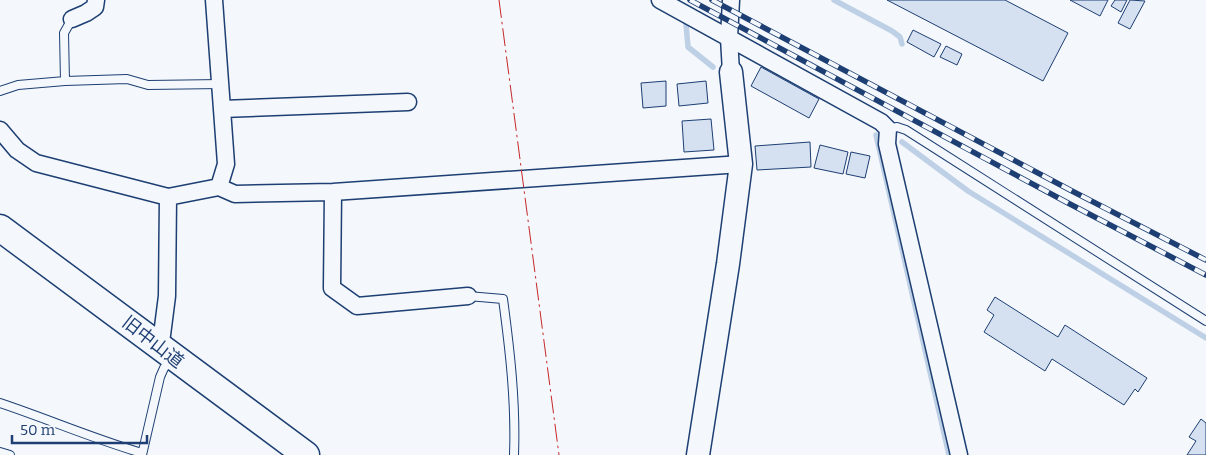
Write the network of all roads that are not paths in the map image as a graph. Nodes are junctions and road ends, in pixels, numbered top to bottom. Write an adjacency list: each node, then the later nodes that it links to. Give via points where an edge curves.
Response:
1 (96, 0): 5 (street, via 95,7)
2 (214, 0): 9 (street)
3 (660, 0): 6 (street)
4 (731, 0): 6 (street)
5 (72, 20): 8 (lane, via 64,33)
6 (729, 38): 7 (street); 13 (street, via 881,122)
7 (731, 72): 15 (street)
8 (65, 81): 9 (lane, via 127,79 148,85); 10 (lane, via 18,85)
9 (221, 84): 12 (street)
10 (0, 91)
11 (408, 102): 12 (street)
12 (222, 109): 16 (street, via 226,164)
13 (888, 129): 21 (lane, via 906,130); 30 (street, via 887,144)
14 (0, 130): 18 (street, via 17,150 36,163)
15 (741, 164): 17 (street); 29 (street)
16 (219, 187): 17 (street, via 235,194); 18 (street)
17 (333, 192): 20 (street, via 332,288 357,306)
18 (168, 197): 22 (street)
19 (0, 228): 22 (main road, 旧中山道)
20 (468, 296): 28 (lane, via 503,299 510,352)
21 (1206, 322)
22 (164, 350): 25 (lane, via 164,368); 27 (main road, 旧中山道)
23 (0, 403): 25 (lane)
24 (0, 452): 26 (lane)
25 (142, 454)
26 (10, 455)
27 (306, 455)
28 (514, 455)
29 (698, 455)
30 (959, 455)

